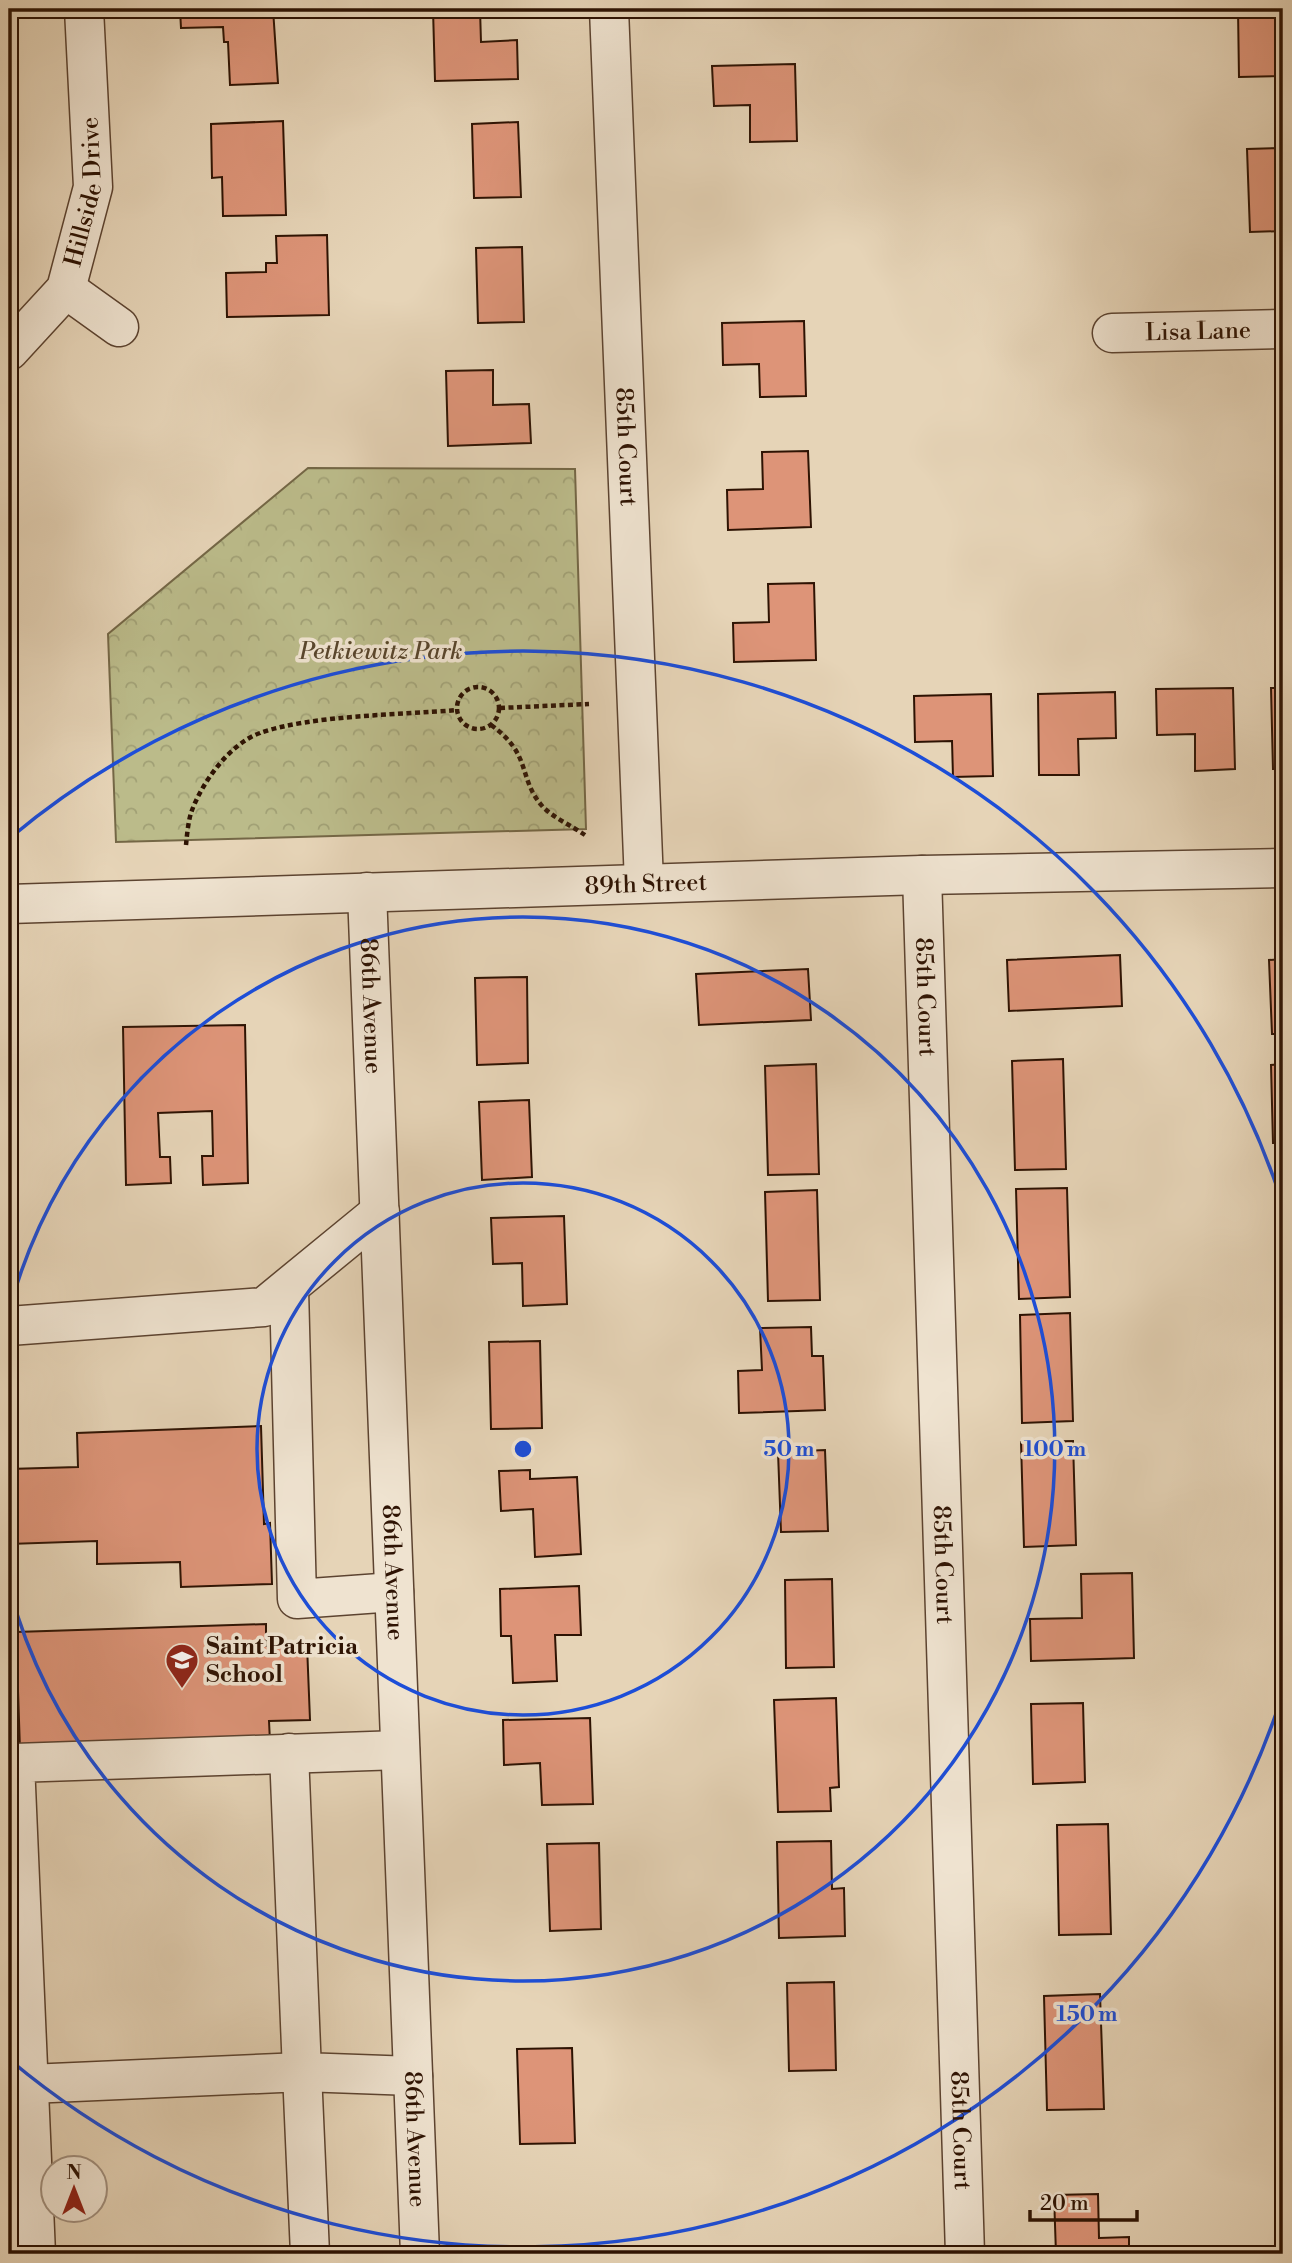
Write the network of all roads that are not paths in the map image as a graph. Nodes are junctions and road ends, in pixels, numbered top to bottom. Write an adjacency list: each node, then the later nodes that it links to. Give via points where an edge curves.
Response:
1 (83, 9): 3 (street, Hillside Drive, via 93,187)
2 (608, 9): 10 (street, 85th Court)
3 (66, 289): 4 (street); 7 (street, Hillside Drive)
4 (119, 327)
5 (1283, 329): 6 (street, Lisa Lane)
6 (1112, 333)
7 (9, 351)
8 (1283, 868): 9 (street, 89th Street)
9 (922, 875): 10 (street, 89th Street); 25 (street, 85th Court)
10 (644, 883): 11 (street, 89th Street)
11 (367, 892): 12 (street, 89th Street); 13 (street, 86th Avenue)
12 (9, 904)
13 (380, 1212): 14 (street); 16 (street, 86th Avenue)
14 (289, 1289): 15 (street, via 264,1307); 16 (street, via 297,1599)
15 (9, 1326)
16 (394, 1592): 17 (street, 86th Avenue)
17 (400, 1750): 18 (street); 20 (street, 86th Avenue)
18 (289, 1753): 19 (street); 21 (street, via 15,1763)
19 (302, 2072): 20 (street); 21 (street); 23 (street)
20 (413, 2076): 24 (street, 86th Avenue)
21 (29, 2084): 22 (street)
22 (36, 2254)
23 (310, 2254)
24 (420, 2254)
25 (965, 2254)

